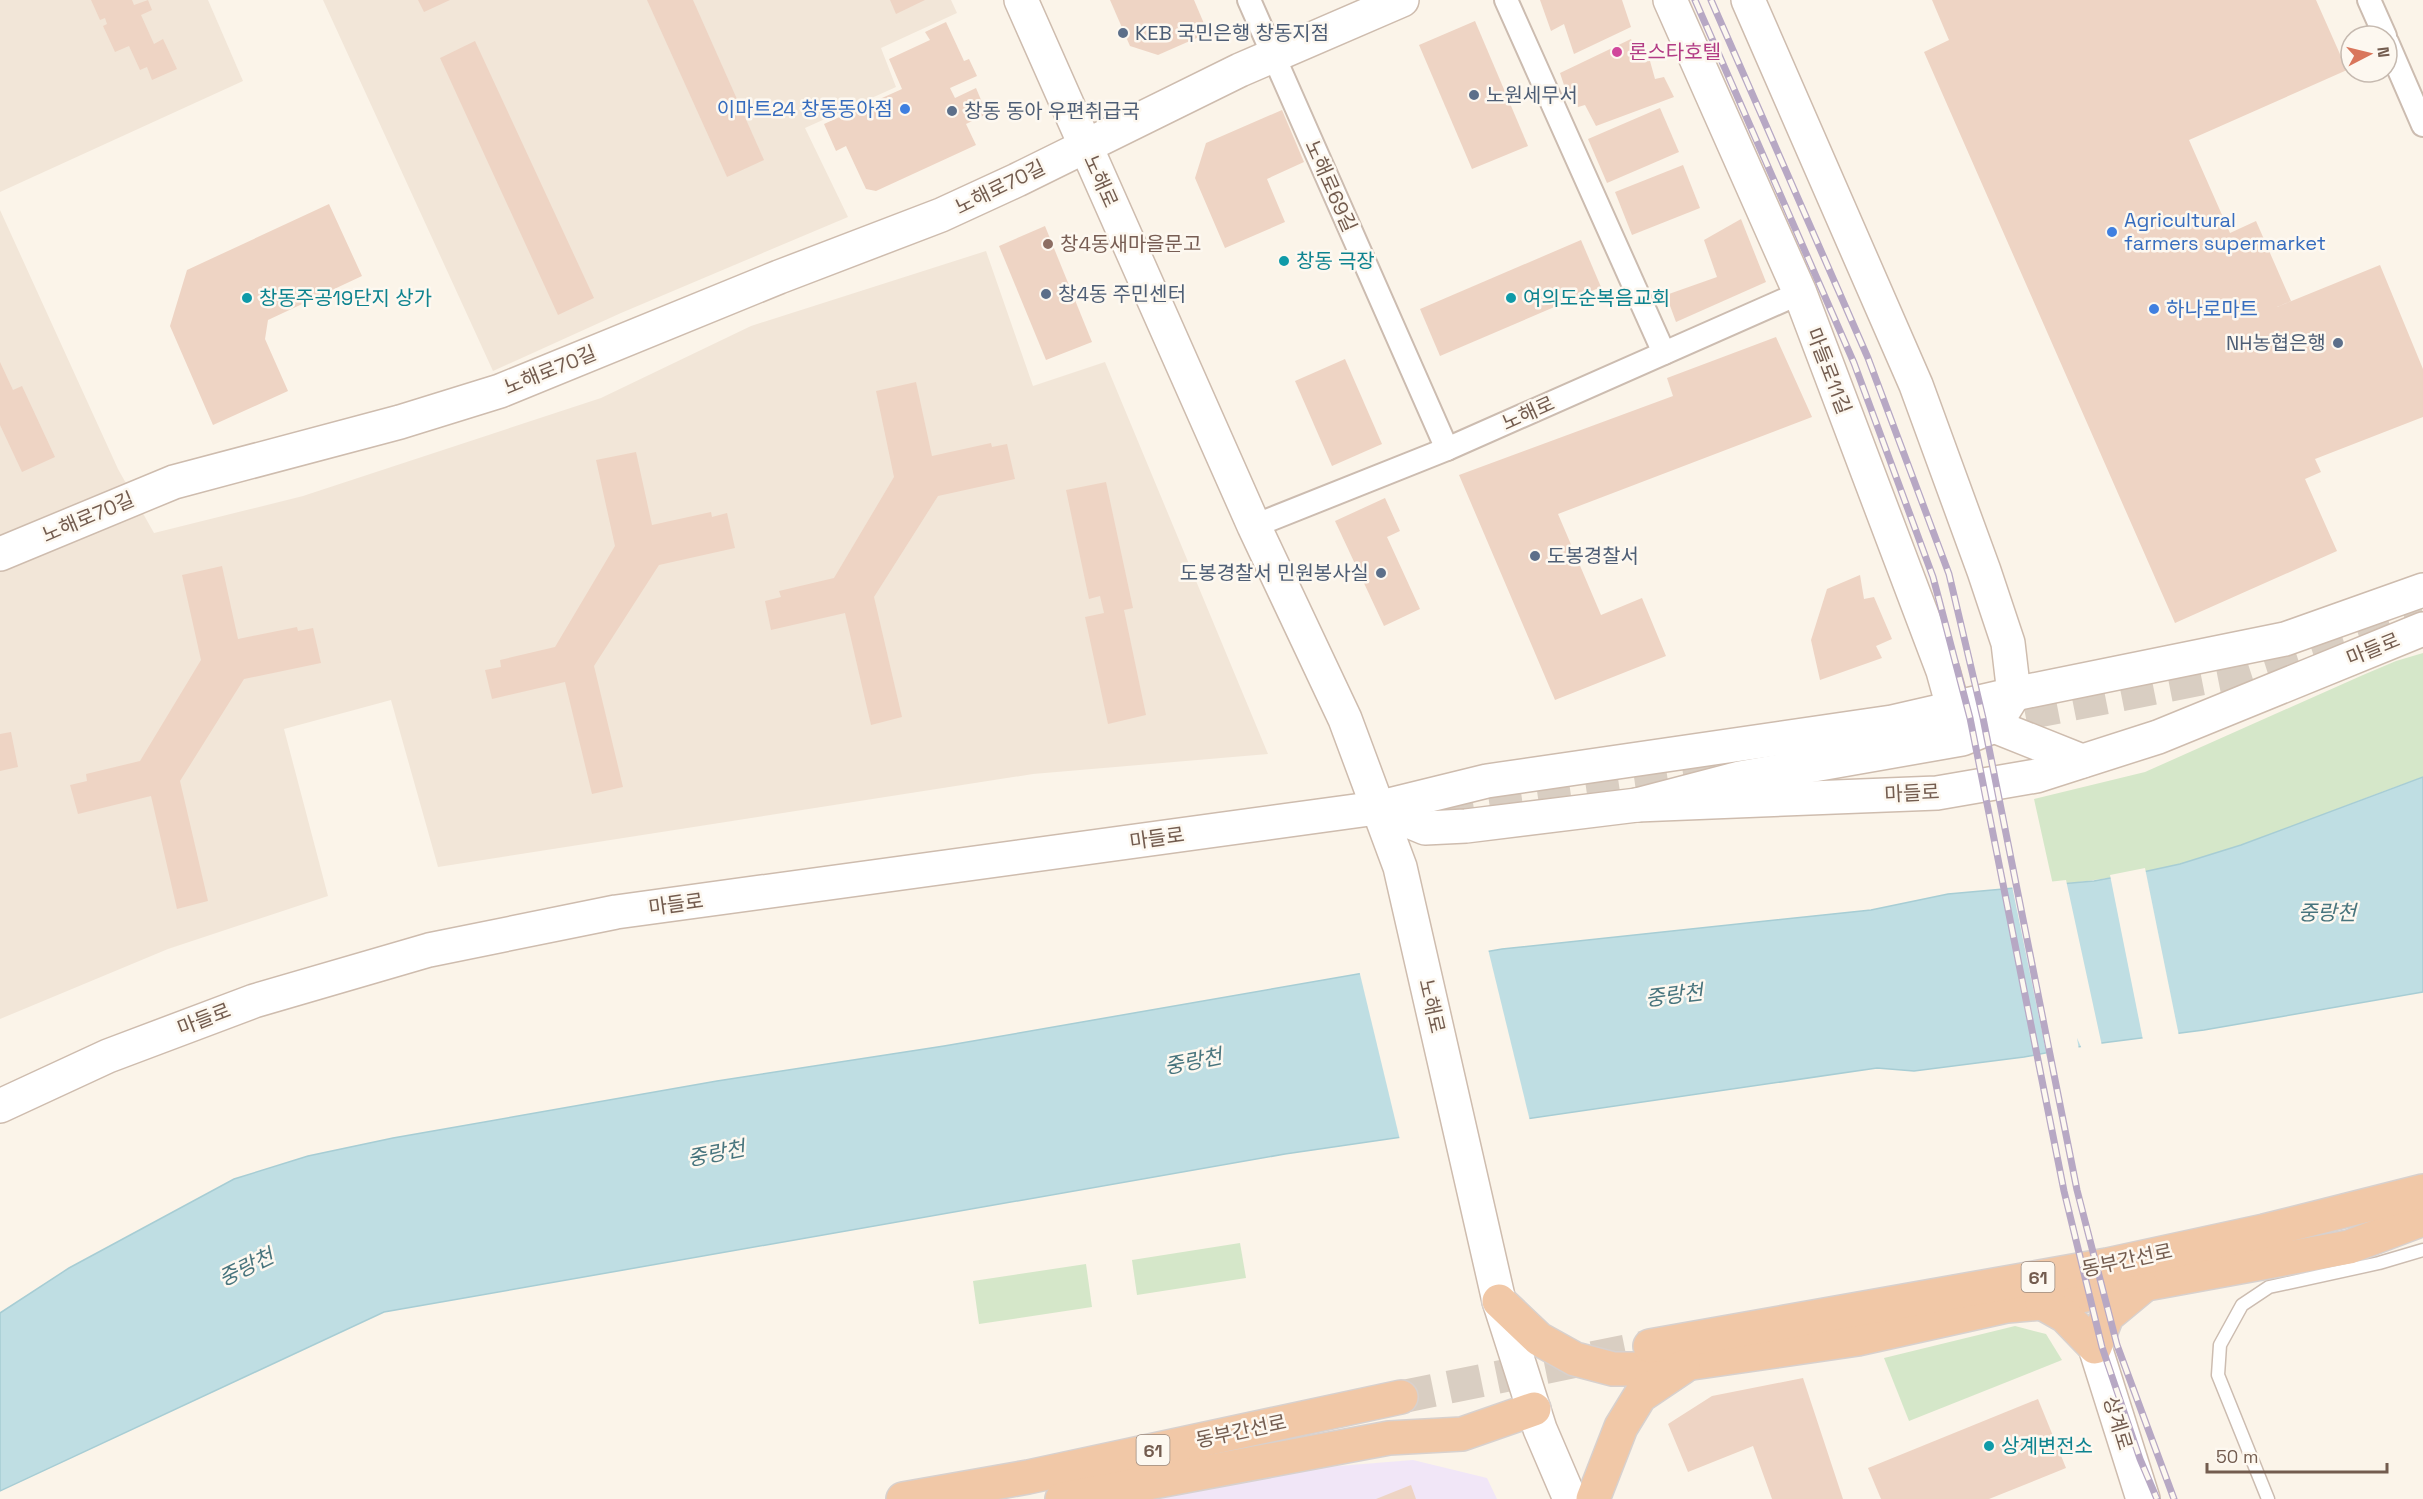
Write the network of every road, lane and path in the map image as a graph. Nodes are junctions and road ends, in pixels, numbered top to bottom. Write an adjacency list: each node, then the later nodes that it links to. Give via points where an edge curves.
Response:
1 (1021, 0): 12 (main road, 노해로)
2 (1250, 0): 9 (street, 노해로69길)
3 (1506, 0): 14 (street)
4 (1670, 0): 13 (main road, 마들로11길)
5 (1748, 0): 21 (main road, via 1916,385 2008,643)
6 (2369, 0): 8 (street)
7 (1384, 4): 9 (main road)
8 (2380, 24)
9 (1273, 56): 12 (main road); 15 (street, 노해로69길)
10 (2399, 70): 11 (street)
11 (2423, 126)
12 (1086, 145): 16 (main road, 노해로); 17 (main road, 노해로70길, via 941,215 500,391 174,482)
13 (1800, 293): 14 (street, 노해로); 20 (main road, 마들로11길)
14 (1664, 353): 15 (street, 노해로)
15 (1447, 448): 16 (street, 노해로)
16 (1254, 526): 27 (main road, 노해로, via 1345,719)
17 (0, 554)
18 (2423, 590): 21 (main road, 마들로, via 2285,639)
19 (2423, 629): 25 (main road, 마들로, via 2158,737)
20 (1932, 643): 22 (main road, 마들로11길); 23 (main road, via 1931,684 1919,702)
21 (2014, 694): 22 (main road, 마들로); 24 (main road)
22 (1953, 707): 23 (main road, 마들로); 24 (main road)
23 (1892, 722): 27 (main road, 마들로, via 1486,781)
24 (1994, 726): 25 (main road); 26 (main road, via 1962,740 1740,778)
25 (2082, 760): 26 (main road, 마들로, via 2036,776 1937,793)
26 (1637, 805): 27 (main road, 마들로, via 1425,828)
27 (1377, 808): 28 (main road, 마들로, via 616,912 429,950 254,1001 108,1056); 33 (main road, 노해로, via 1400,867)
28 (0, 1106)
29 (2423, 1191): 35 (highway, 동부간선로 / 61, via 2107,1265)
30 (2423, 1219): 32 (highway, via 2349,1247)
31 (2423, 1250): 45 (lane, via 2270,1287 2242,1305 2220,1345 2218,1375)
32 (2146, 1284): 34 (highway); 36 (highway, via 2107,1316)
33 (1499, 1301): 37 (highway, via 1539,1339 1575,1359 1613,1369); 39 (main road, 노해로)
34 (2042, 1303): 36 (highway, via 2065,1316); 37 (highway, via 2007,1306 1858,1339)
35 (1650, 1346)
36 (2095, 1347): 40 (main road, 상계로)
37 (1687, 1364): 44 (highway, via 1640,1396 1621,1427)
38 (1401, 1397): 41 (highway, 동부간선로 / 61, via 1028,1478)
39 (1534, 1409): 42 (highway, via 1462,1434 1389,1438); 43 (main road, 노해로)
40 (2137, 1495)
41 (903, 1499)
42 (1062, 1499)
43 (1570, 1499)
44 (1593, 1499)
45 (2268, 1499)

